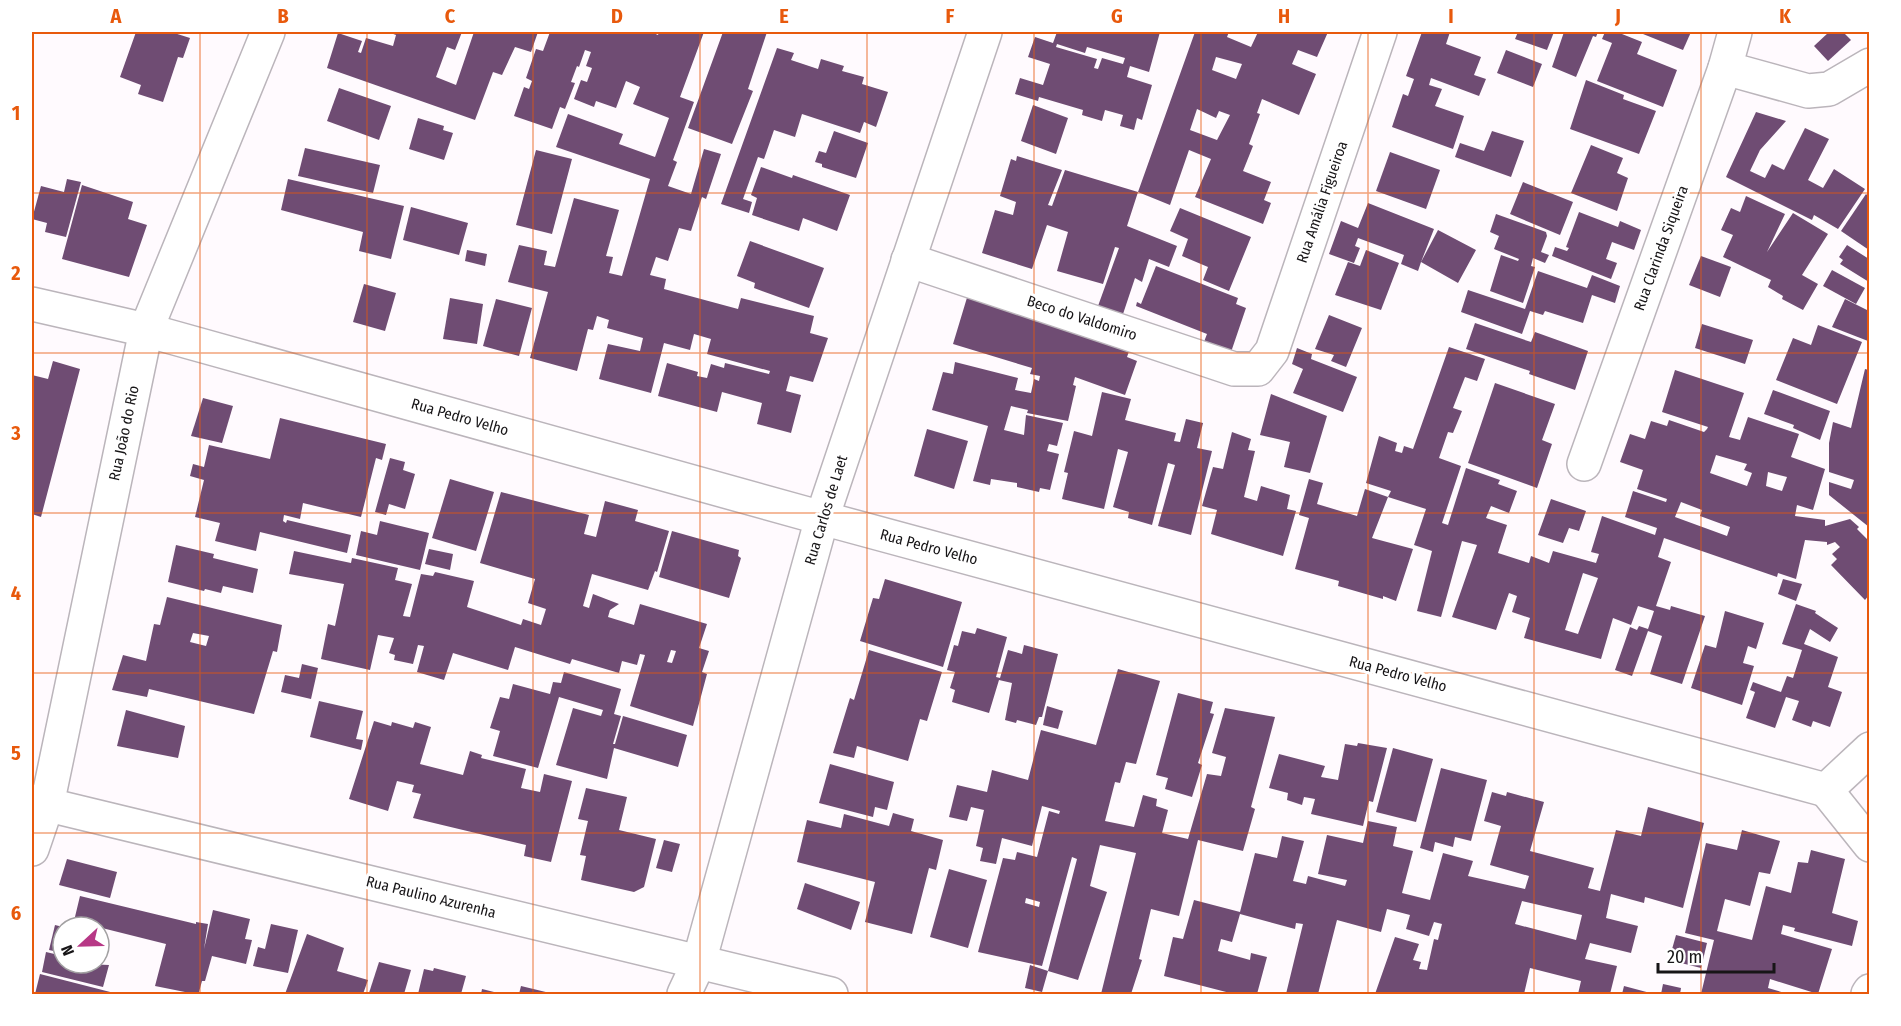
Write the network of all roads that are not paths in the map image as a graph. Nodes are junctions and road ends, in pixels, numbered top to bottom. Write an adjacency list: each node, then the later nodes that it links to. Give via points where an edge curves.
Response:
1 (268, 32): 9 (street, Rua João do Rio)
2 (985, 32): 7 (street, Rua Carlos de Laet)
3 (1380, 32): 10 (street, Rua Amália Figueiroa, via 1272,351)
4 (1735, 32): 6 (street, Rua Clarinda Siqueira)
5 (1869, 65): 6 (street, via 1829,89 1808,91)
6 (1725, 68): 11 (street, Rua Clarinda Siqueira)
7 (908, 261): 10 (street, Beco do Valdomiro, via 1234,369); 12 (street, Rua Carlos de Laet)
8 (32, 304): 9 (street, Rua Pedro Velho)
9 (146, 330): 12 (street, Rua Pedro Velho); 15 (street, Rua João do Rio)
10 (1258, 369)
11 (1584, 464)
12 (822, 518): 14 (street, Rua Pedro Velho); 18 (street, Rua Carlos de Laet)
13 (1869, 749): 14 (street)
14 (1826, 790): 16 (street)
15 (39, 803): 17 (street, Rua João do Rio); 18 (street, Rua Paulino Azurenha)
16 (1869, 845)
17 (32, 849)
18 (699, 962): 19 (street, Rua Carlos de Laet); 20 (street, Rua Paulino Azurenha)
19 (684, 994)
20 (831, 994)

